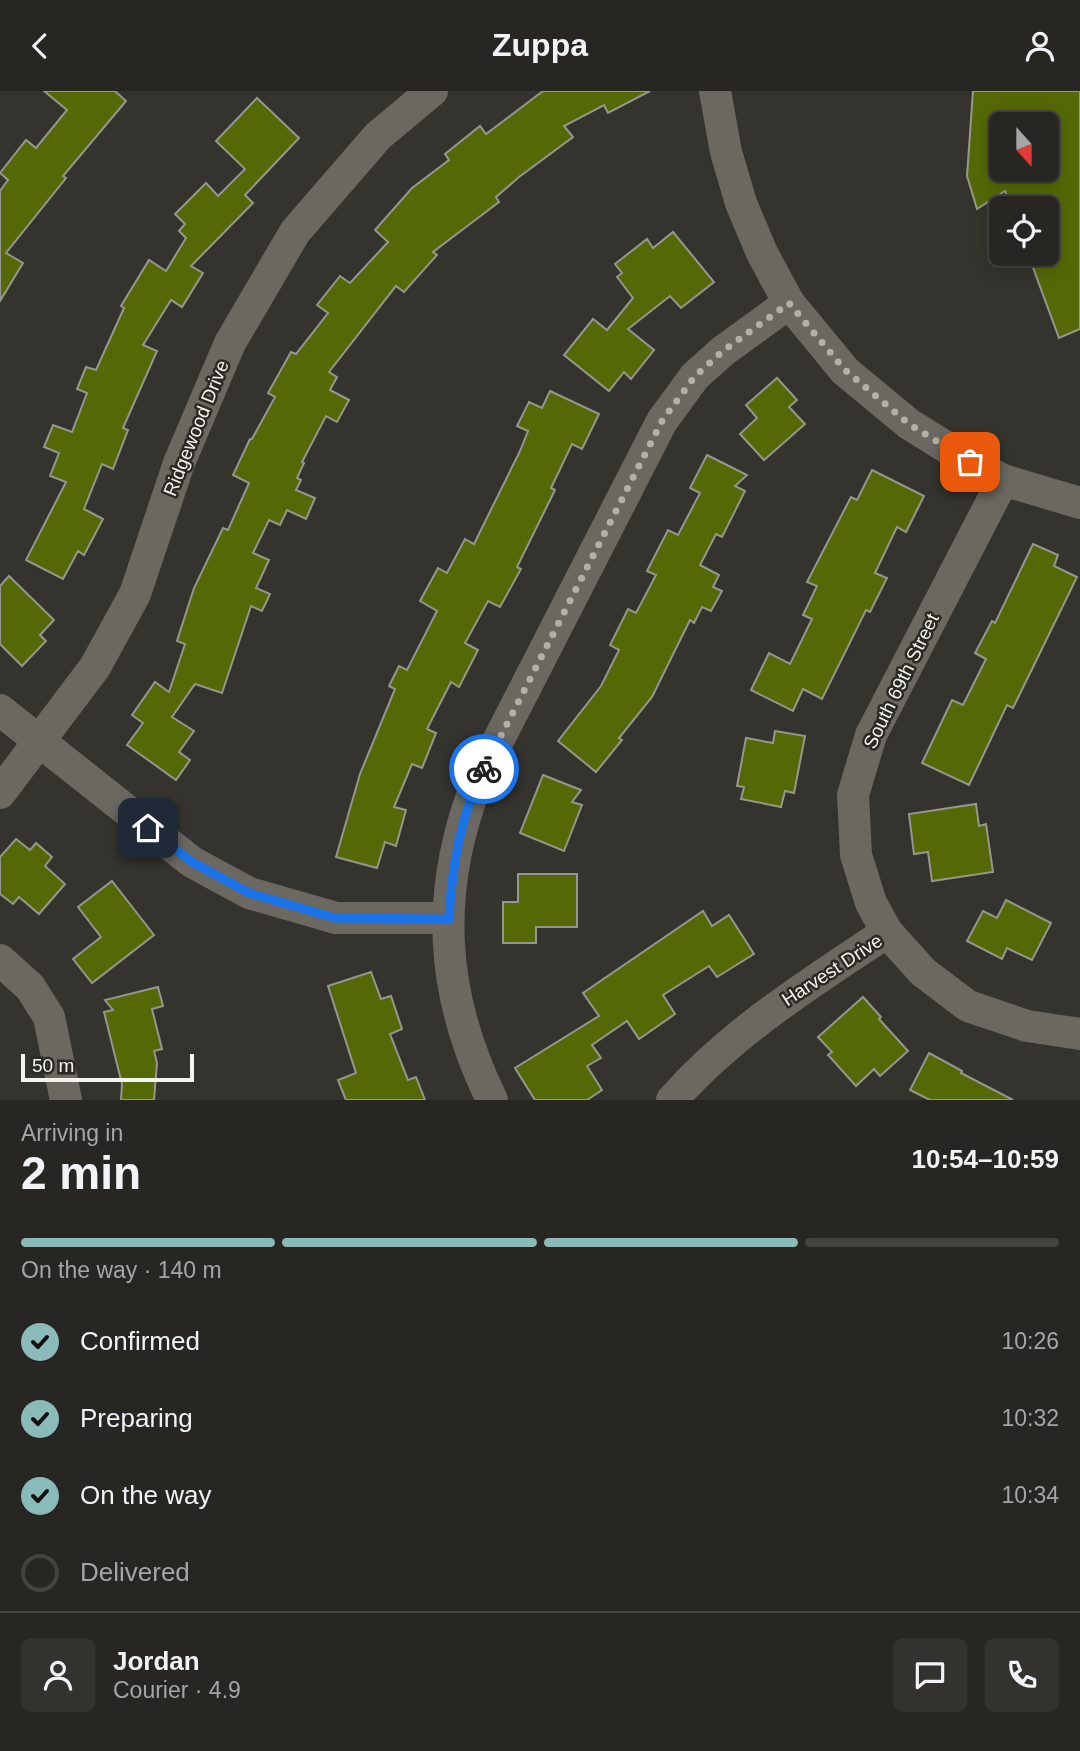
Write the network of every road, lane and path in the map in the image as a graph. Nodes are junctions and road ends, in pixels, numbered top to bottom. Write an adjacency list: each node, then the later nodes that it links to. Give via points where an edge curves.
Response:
1 (432, 91): 7 (street, Ridgewood Drive, via 378,136 295,232 230,343 179,463 135,594 95,667)
2 (715, 91): 3 (street, via 741,204)
3 (789, 303): 4 (street, via 845,370 909,424); 9 (street, via 713,359 662,421 477,782 457,846)
4 (1003, 480): 5 (street); 10 (street, South 69th Street, via 871,735 853,795 856,855)
5 (1080, 503)
6 (0, 710): 7 (street)
7 (40, 742): 8 (street, Ridgewood Drive); 9 (street, via 192,862 249,893 335,918)
8 (0, 793)
9 (449, 919): 14 (street, via 449,957 461,1023)
10 (887, 932): 12 (street, Harvest Drive, via 923,972 968,1006 1027,1026); 15 (street, Harvest Drive, via 769,1012 698,1070)
11 (0, 960): 13 (street, via 30,987 50,1017)
12 (1080, 1034)
13 (66, 1100)
14 (492, 1100)
15 (672, 1100)

